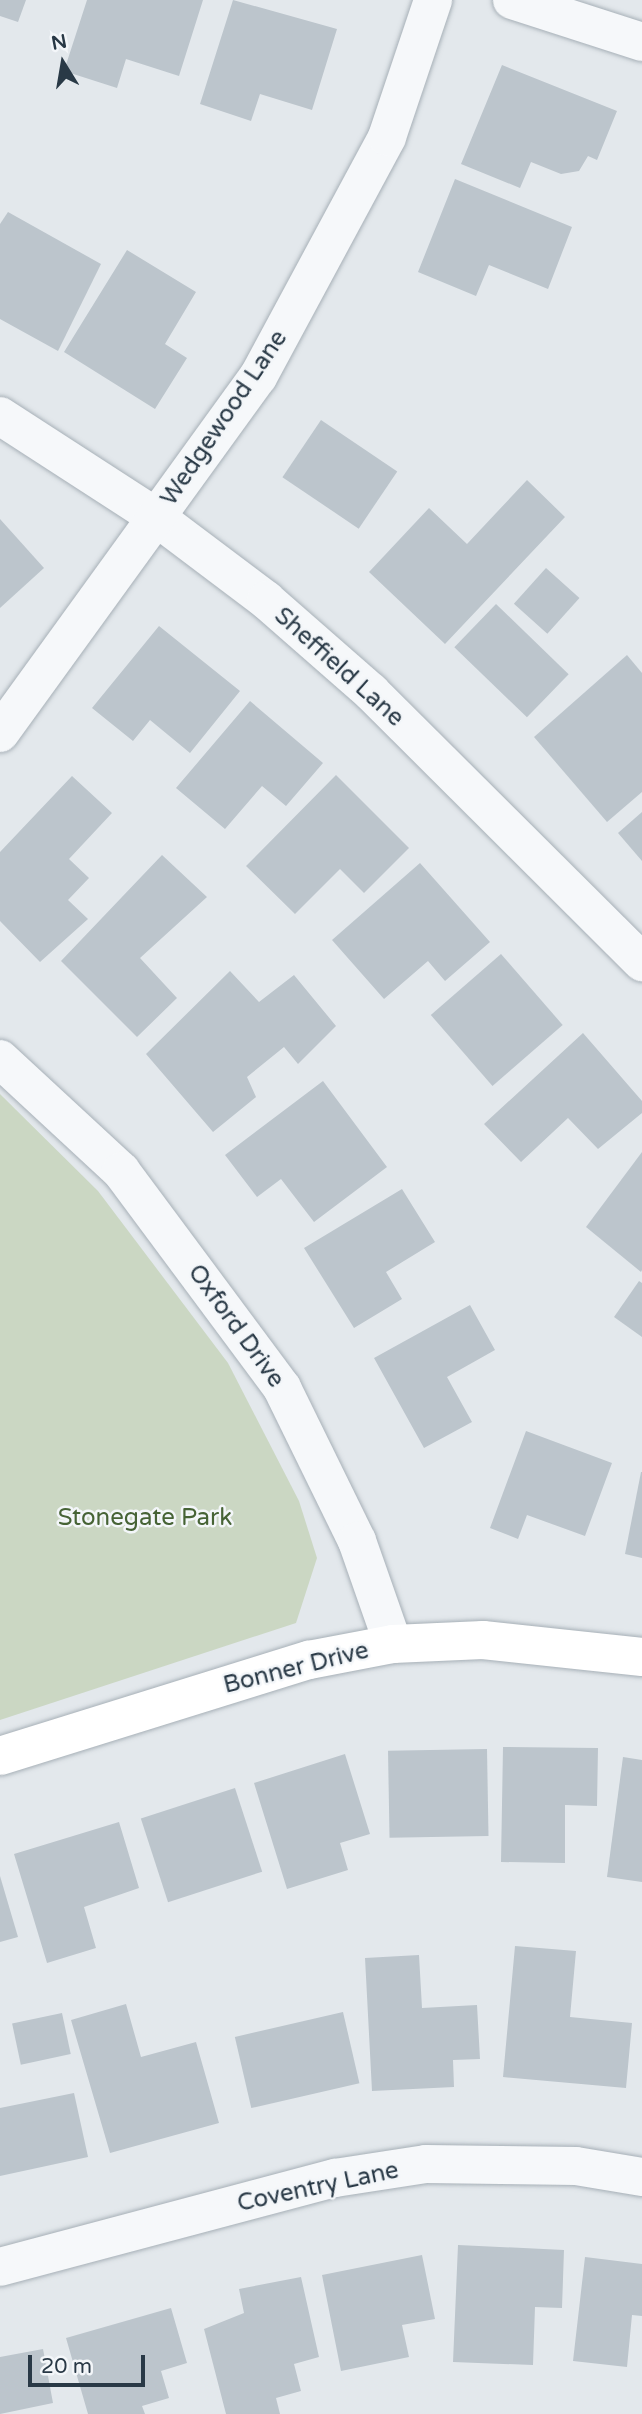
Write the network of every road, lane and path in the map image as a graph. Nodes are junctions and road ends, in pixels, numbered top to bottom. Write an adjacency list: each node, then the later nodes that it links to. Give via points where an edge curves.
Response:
1 (433, 0): 5 (street, Wedgewood Lane, via 387,137 328,253 258,377)
2 (512, 0): 3 (street)
3 (642, 42)
4 (0, 416): 5 (street, Sheffield Lane)
5 (156, 517): 6 (street, Wedgewood Lane); 7 (street, Sheffield Lane, via 266,600 371,692)
6 (0, 733)
7 (642, 962)
8 (0, 1059): 9 (street, Oxford Drive, via 121,1171 282,1388 357,1541)
9 (393, 1644): 10 (street, Bonner Drive, via 483,1640); 11 (street, Bonner Drive, via 309,1660)
10 (642, 1657)
11 (0, 1756)
12 (642, 2177): 13 (street, Coventry Lane, via 576,2166 426,2164 335,2178)
13 (0, 2267)

